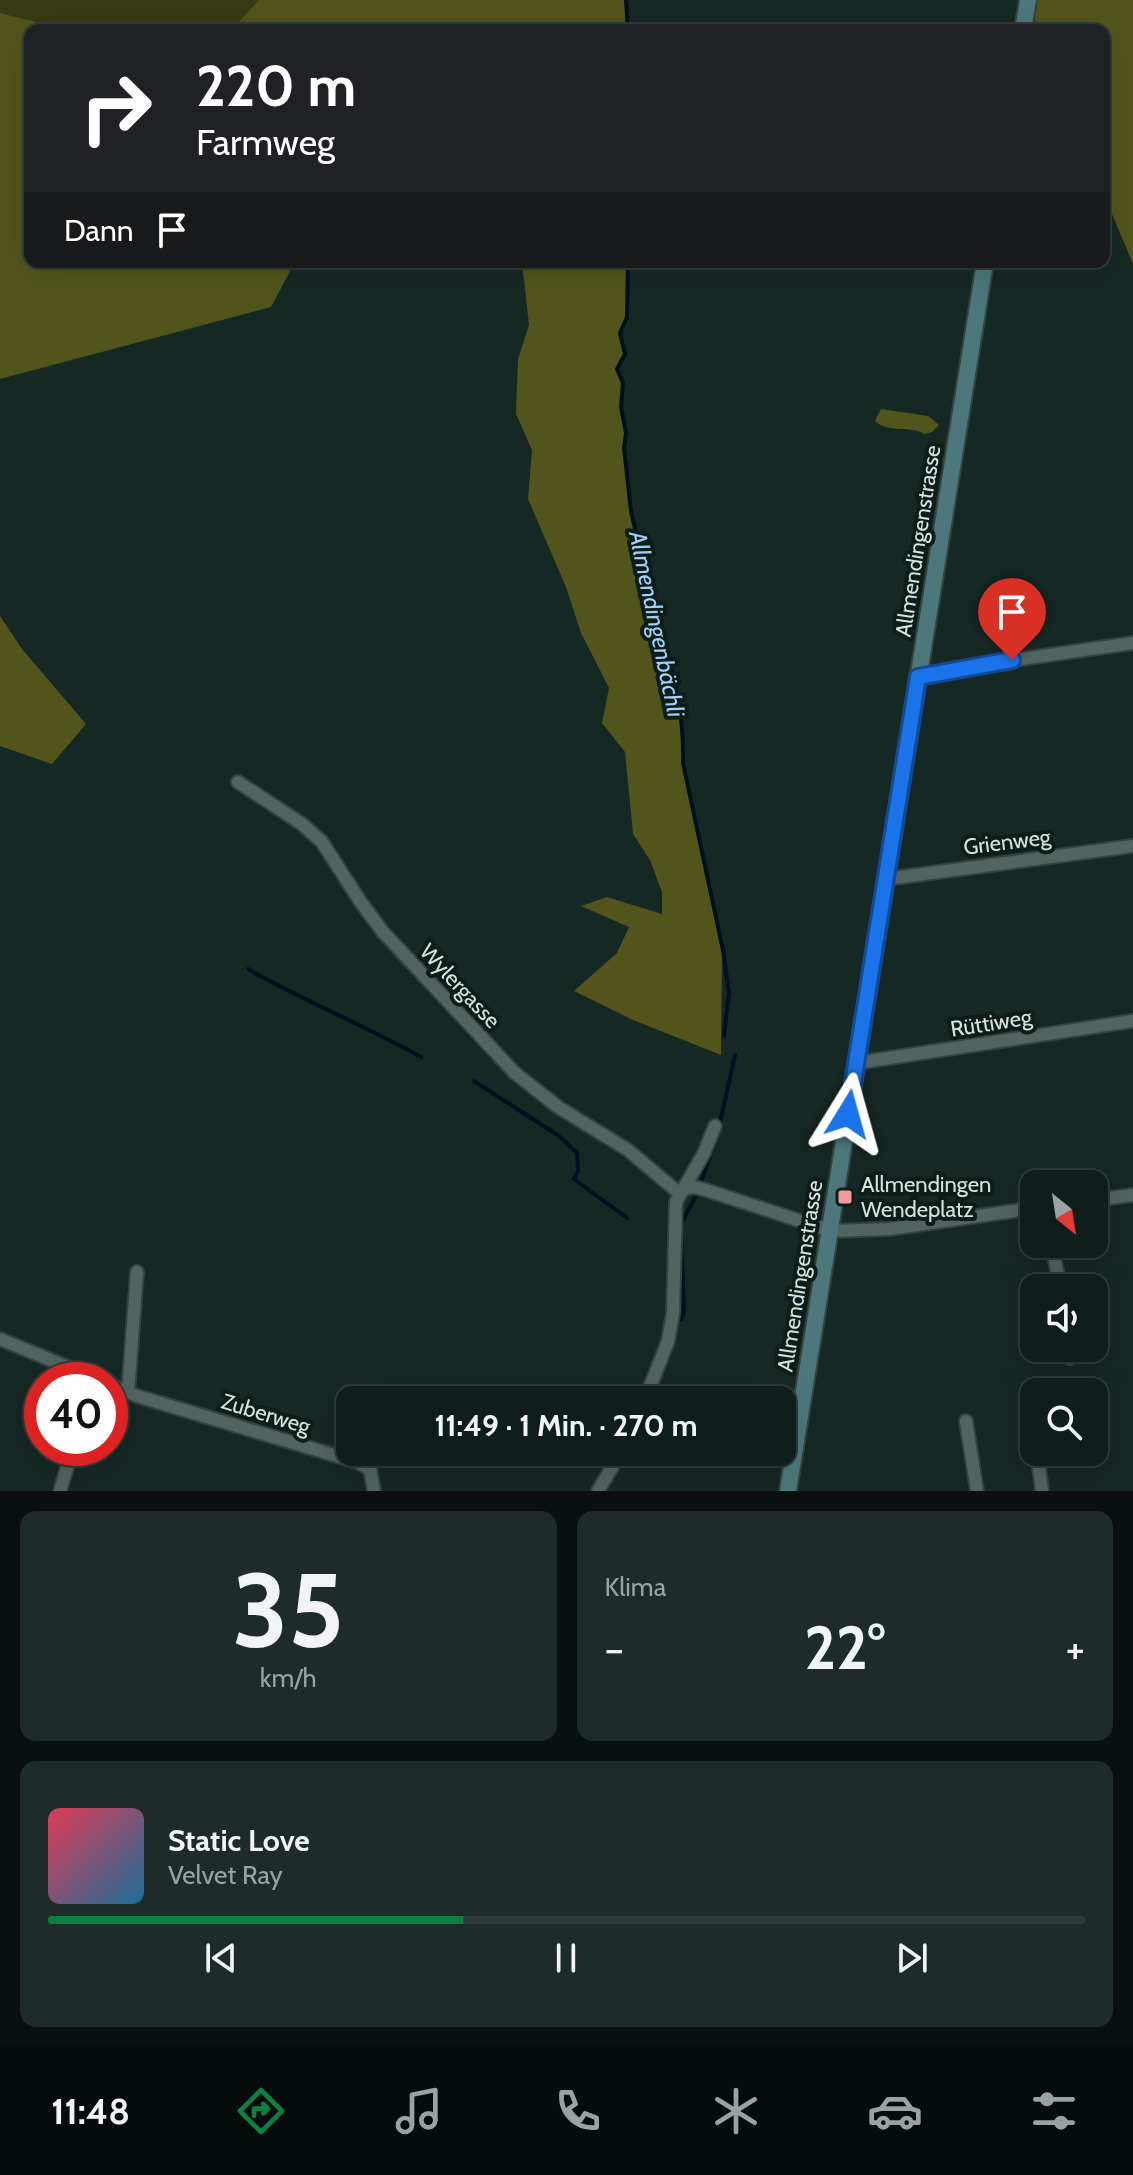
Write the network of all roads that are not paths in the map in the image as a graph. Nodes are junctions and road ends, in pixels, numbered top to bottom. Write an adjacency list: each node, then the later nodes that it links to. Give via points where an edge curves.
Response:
1 (1028, 0): 2 (street)
2 (1024, 24)
3 (984, 268): 5 (street, Allmendingenstrasse)
4 (1133, 643): 5 (street)
5 (918, 677): 8 (street, Allmendingenstrasse)
6 (238, 782): 12 (street, Wylergasse, via 322,842 383,932 515,1073)
7 (1133, 846): 8 (street, Grienweg)
8 (886, 879): 10 (street, Allmendingenstrasse)
9 (1133, 1021): 10 (street, Rüttiweg)
10 (856, 1063): 16 (street, Allmendingenstrasse)
11 (715, 1126): 12 (street)
12 (681, 1191): 16 (street, via 706,1190); 20 (street, via 675,1210 673,1313)
13 (1133, 1195): 14 (street)
14 (1108, 1198)
15 (1020, 1210): 16 (street, via 889,1229)
16 (831, 1231): 29 (street, Allmendingenstrasse)
17 (137, 1272): 21 (street)
18 (0, 1339): 19 (street)
19 (55, 1362)
20 (650, 1386)
21 (128, 1393): 27 (street, Zuberweg, via 366,1465)
22 (966, 1421): 30 (street)
23 (68, 1466): 26 (street)
24 (613, 1466): 28 (street)
25 (1039, 1466): 31 (street)
26 (60, 1491)
27 (374, 1491)
28 (598, 1491)
29 (788, 1491)
30 (977, 1491)
31 (1042, 1491)

